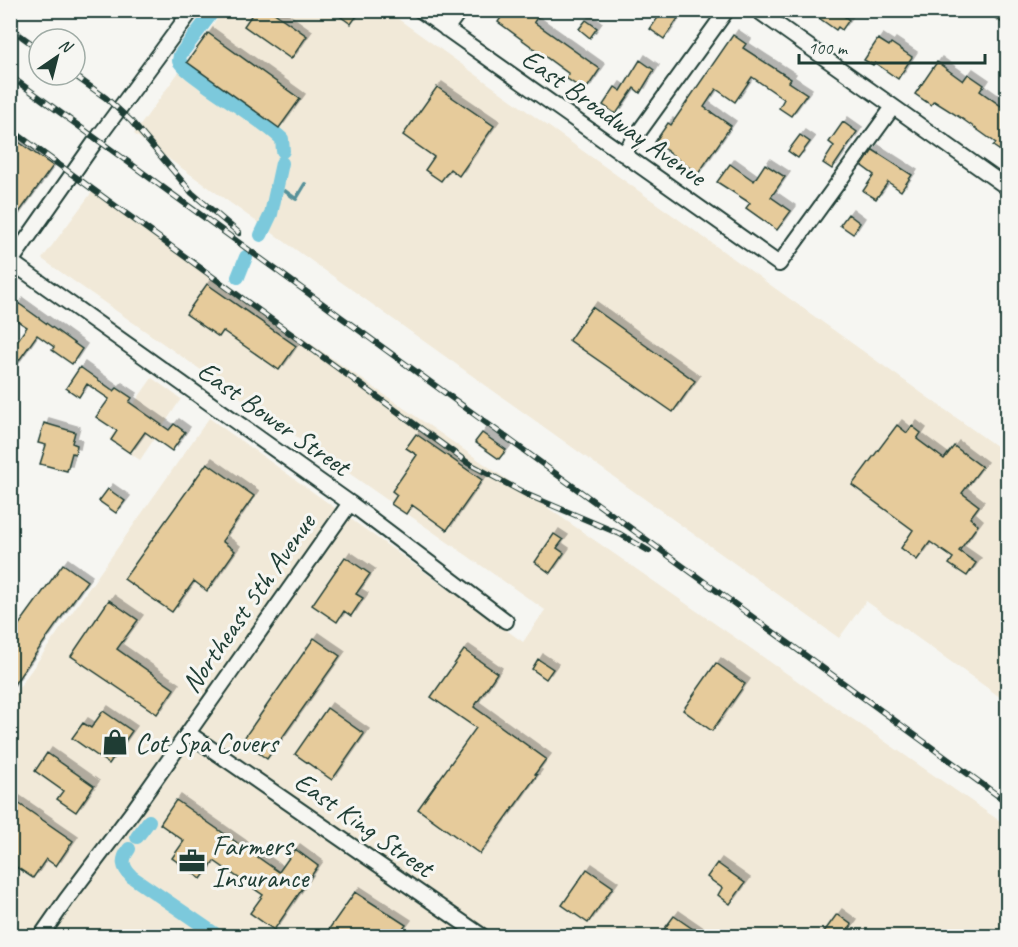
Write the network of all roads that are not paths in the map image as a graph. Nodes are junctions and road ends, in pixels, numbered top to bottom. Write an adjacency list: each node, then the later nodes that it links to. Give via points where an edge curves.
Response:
1 (192, 10): 10 (street)
2 (420, 10): 6 (street, East Broadway Avenue)
3 (460, 10): 6 (street)
4 (727, 10): 8 (street)
5 (757, 10): 7 (street)
6 (446, 29): 8 (street, East Broadway Avenue)
7 (892, 106): 8 (street, East Broadway Avenue, via 779,264); 9 (street)
8 (623, 154)
9 (1008, 188)
10 (11, 262): 11 (street, East Bower Street)
11 (350, 503): 12 (street, East Bower Street); 13 (street, Northeast 5th Avenue)
12 (506, 621)
13 (188, 733): 14 (street, Northeast 5th Avenue); 15 (street, East King Street)
14 (41, 936)
15 (482, 936)

